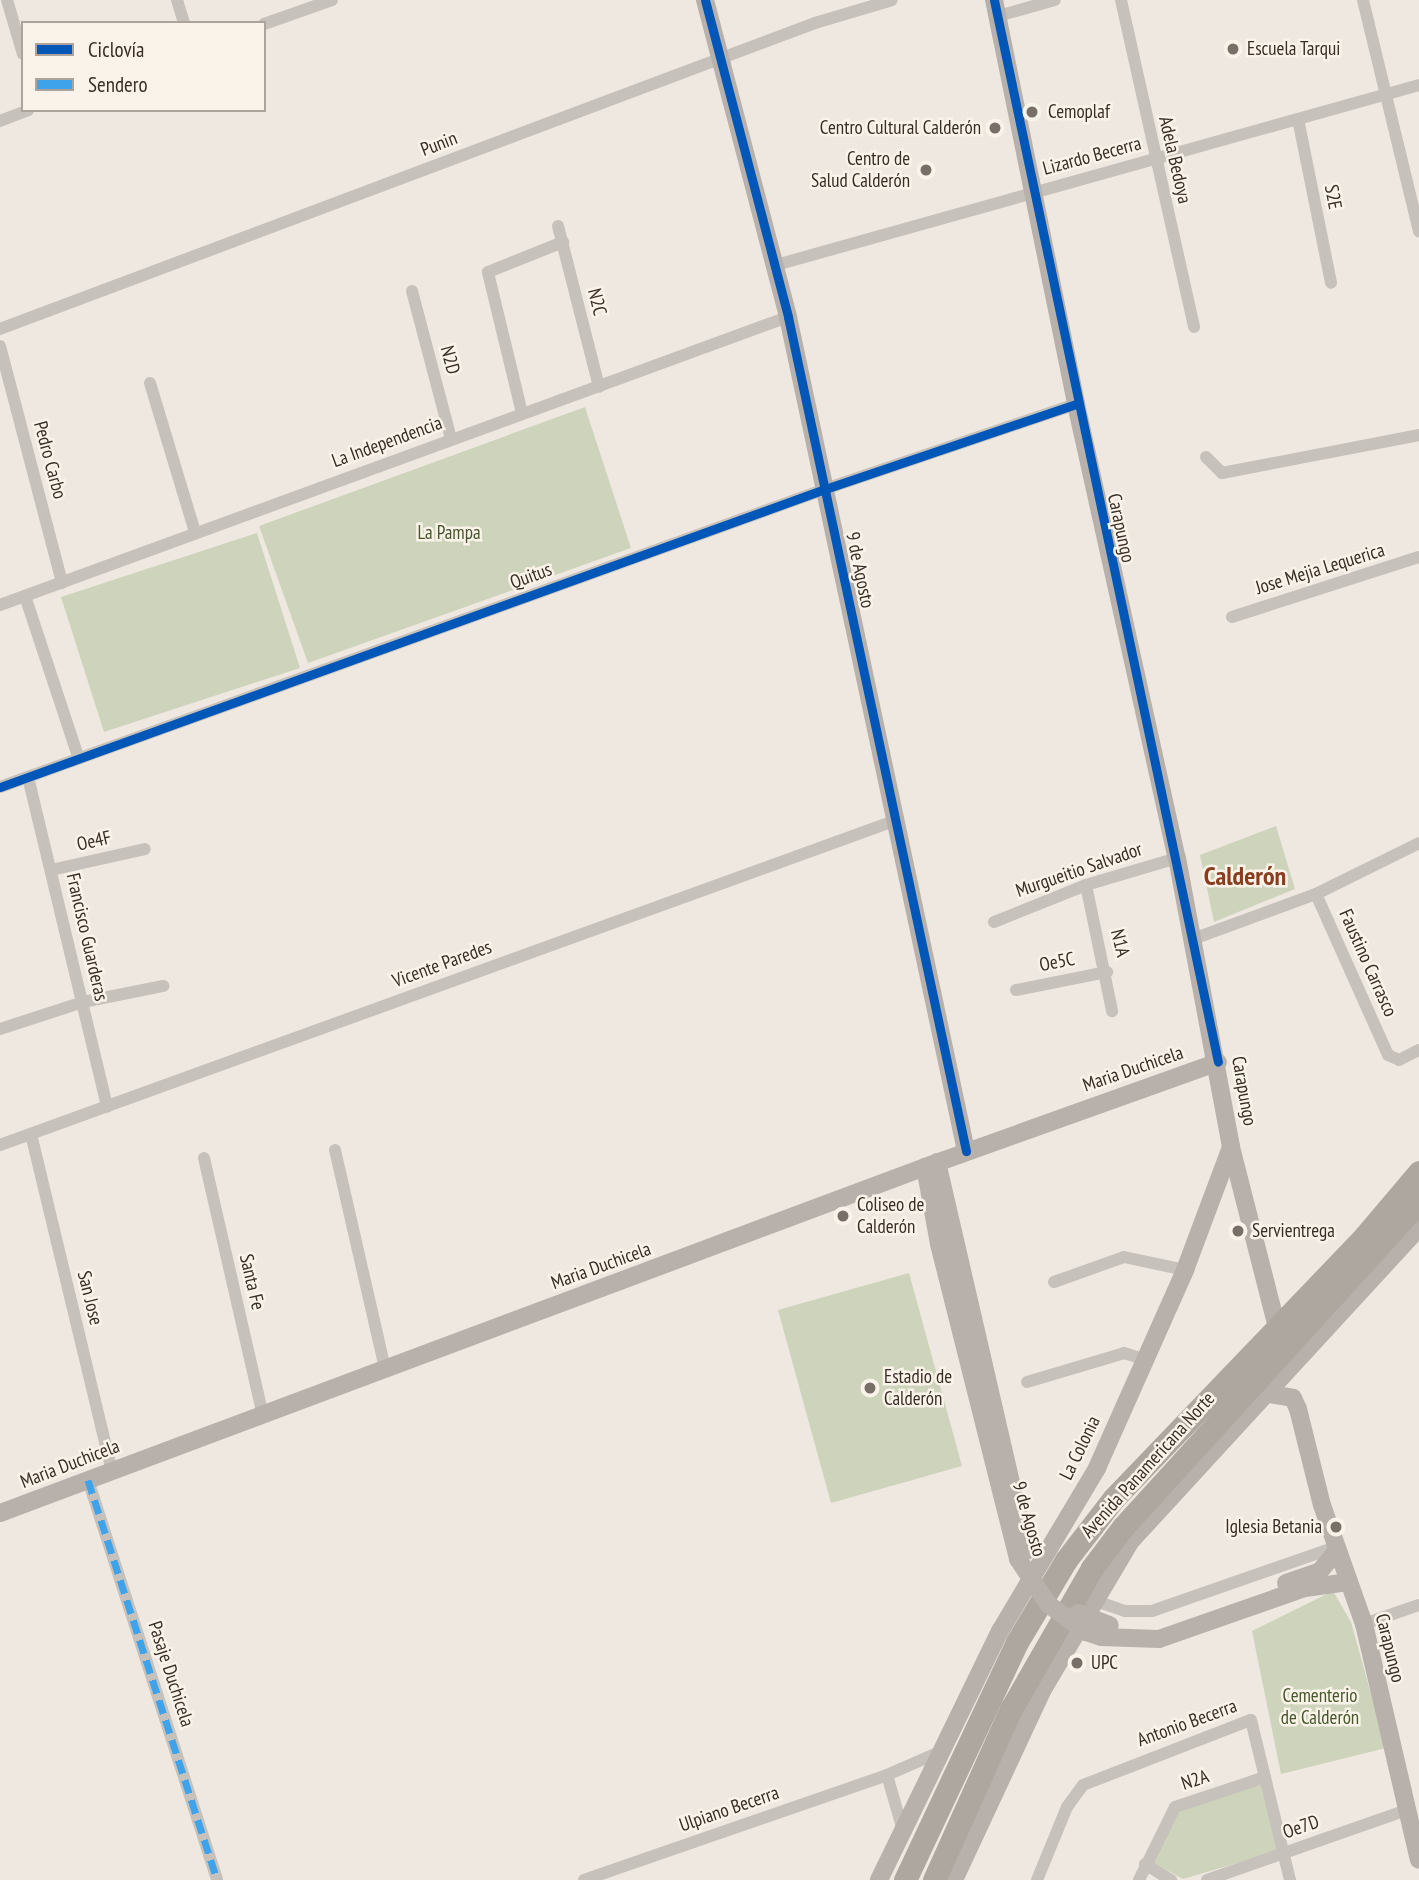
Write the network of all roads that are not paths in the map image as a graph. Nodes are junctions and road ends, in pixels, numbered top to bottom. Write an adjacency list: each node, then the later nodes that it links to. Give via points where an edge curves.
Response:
1 (7, 0): 12 (street)
2 (177, 0): 10 (street)
3 (332, 0): 11 (street)
4 (705, 0): 13 (main road, 9 de Agosto)
5 (892, 0): 13 (street, Punin)
6 (1055, 0): 9 (street)
7 (1121, 0): 19 (street, Adela Bedoya)
8 (1363, 0): 15 (street)
9 (996, 8): 20 (main road, Carapungo)
10 (183, 21)
11 (266, 23)
12 (21, 47)
13 (720, 59): 24 (main road, 9 de Agosto); 29 (street, Punin)
14 (1419, 85): 15 (street, Lizardo Becerra)
15 (1387, 94): 17 (street, Lizardo Becerra); 22 (street)
16 (24, 112): 18 (street)
17 (1298, 119): 19 (street, Lizardo Becerra); 25 (street, S2E)
18 (0, 121)
19 (1154, 159): 20 (street, Lizardo Becerra); 28 (street, Adela Bedoya)
20 (1034, 192): 24 (street, Lizardo Becerra); 33 (main road, Carapungo)
21 (558, 226): 23 (street, N2C)
22 (1419, 231)
23 (563, 242): 32 (street, N2C); 34 (street, via 488,272)
24 (776, 265): 27 (main road, 9 de Agosto)
25 (1331, 283)
26 (412, 290): 36 (street, N2D)
27 (788, 317): 32 (street, La Independencia); 38 (main road, 9 de Agosto)
28 (1194, 327)
29 (0, 329)
30 (0, 346): 41 (street, Pedro Carbo)
31 (150, 383): 39 (street)
32 (599, 387): 34 (street, La Independencia)
33 (1076, 404): 38 (street, Quitus); 51 (main road, Carapungo)
34 (522, 413): 36 (street, La Independencia)
35 (1419, 435): 37 (street, via 1222,473)
36 (451, 439): 39 (street, La Independencia)
37 (1206, 457)
38 (825, 489): 45 (street, Quitus); 48 (main road, 9 de Agosto)
39 (195, 532): 41 (street, La Independencia)
40 (1419, 557): 44 (street, Jose Mejia Lequerica)
41 (62, 583): 42 (street, La Independencia)
42 (25, 596): 43 (street, La Independencia); 45 (street)
43 (0, 605)
44 (1232, 617)
45 (78, 756): 46 (street, Quitus)
46 (28, 777): 47 (street, Quitus); 52 (street, Francisco Guarderas)
47 (0, 787)
48 (897, 820): 65 (street, Vicente Paredes); 70 (main road, 9 de Agosto)
49 (1419, 843): 54 (street)
50 (145, 849): 52 (street, Oe4F)
51 (1177, 858): 53 (street, Murgueitio Salvador); 56 (main road, Carapungo)
52 (51, 870): 60 (street, Francisco Guarderas)
53 (1086, 885): 55 (street, Murgueitio Salvador); 57 (street, N1A)
54 (1316, 894): 56 (street); 63 (street, Faustino Carrasco, via 1388,1055 1399,1059)
55 (994, 922)
56 (1192, 939): 64 (main road, Carapungo)
57 (1107, 971): 59 (street, Oe5C); 61 (street, N1A)
58 (163, 986): 60 (street)
59 (1016, 990)
60 (83, 1002): 62 (street); 65 (street, Francisco Guarderas)
61 (1112, 1011)
62 (0, 1029)
63 (1419, 1050)
64 (1218, 1062): 68 (main road, Carapungo); 70 (main road, Maria Duchicela)
65 (107, 1107): 66 (street, Vicente Paredes)
66 (30, 1134): 67 (street, Vicente Paredes); 86 (street, San Jose)
67 (0, 1145)
68 (1231, 1147): 76 (main road, La Colonia); 78 (main road, Carapungo)
69 (335, 1150): 81 (street)
70 (966, 1151): 72 (main road, Maria Duchicela)
71 (204, 1158): 85 (street, Santa Fe)
72 (931, 1164): 81 (main road, Maria Duchicela); 94 (main road, 9 de Agosto, bridge, via 1022,1555 1057,1596)
73 (1419, 1172): 78 (highway, Avenida Panamericana Norte, via 1365,1236)
74 (1419, 1202): 107 (highway, Avenida Panamericana Norte, via 1123,1527 1092,1568 1034,1663)
75 (1419, 1228): 79 (main road, Avenida Panamericana Norte)
76 (1185, 1270): 77 (street, via 1132,1256); 80 (main road, La Colonia)
77 (1054, 1282)
78 (1276, 1324): 106 (highway, Avenida Panamericana Norte, via 1114,1498 1066,1560 1017,1642)
79 (1303, 1357): 83 (main road, Avenida Panamericana Norte); 84 (main road, Carapungo)
80 (1144, 1359): 82 (street, via 1124,1353); 95 (main road, La Colonia, via 1097,1468 1000,1631)
81 (385, 1369): 85 (main road, Maria Duchicela)
82 (1027, 1382)
83 (1269, 1394): 84 (main road, via 1293,1398); 91 (main road, Avenida Panamericana Norte, via 1130,1542)
84 (1298, 1409): 89 (main road, Carapungo)
85 (262, 1415): 86 (main road, Maria Duchicela)
86 (112, 1471): 87 (main road, Maria Duchicela)
87 (88, 1480): 88 (main road, Maria Duchicela); 103 (street, Pasaje Duchicela)
88 (0, 1513)
89 (1337, 1549): 90 (main road, Carapungo); 91 (street, via 1152,1611 1125,1611); 94 (main road, 9 de Agosto, via 1320,1571 1158,1627)
90 (1348, 1582): 93 (main road, Carapungo); 94 (main road, 9 de Agosto, via 1305,1588 1159,1639)
91 (1093, 1600): 108 (main road, Avenida Panamericana Norte, via 1042,1691)
92 (1419, 1605): 93 (street)
93 (1364, 1624): 98 (main road, Carapungo)
94 (1105, 1631)
95 (937, 1753): 96 (street, Ulpiano Becerra); 99 (main road)
96 (887, 1775): 99 (street); 104 (street, Ulpiano Becerra)
97 (1265, 1777): 100 (street, Antonio Becerra); 102 (street, N2A, via 1175,1807); 109 (street, Antonio Becerra, via 1251,1720 1108,1772 1083,1785 1067,1807)
98 (1407, 1810): 100 (street, Oe7D); 101 (main road, Carapungo)
99 (902, 1827): 105 (main road)
100 (1283, 1853): 112 (street, Oe7D); 113 (street, Antonio Becerra)
101 (1419, 1860)
102 (1144, 1864): 110 (street, N2A); 111 (street)
103 (217, 1880)
104 (584, 1880)
105 (879, 1880)
106 (905, 1880)
107 (934, 1880)
108 (954, 1880)
109 (1037, 1880)
110 (1139, 1880)
111 (1171, 1880)
112 (1207, 1880)
113 (1290, 1880)

